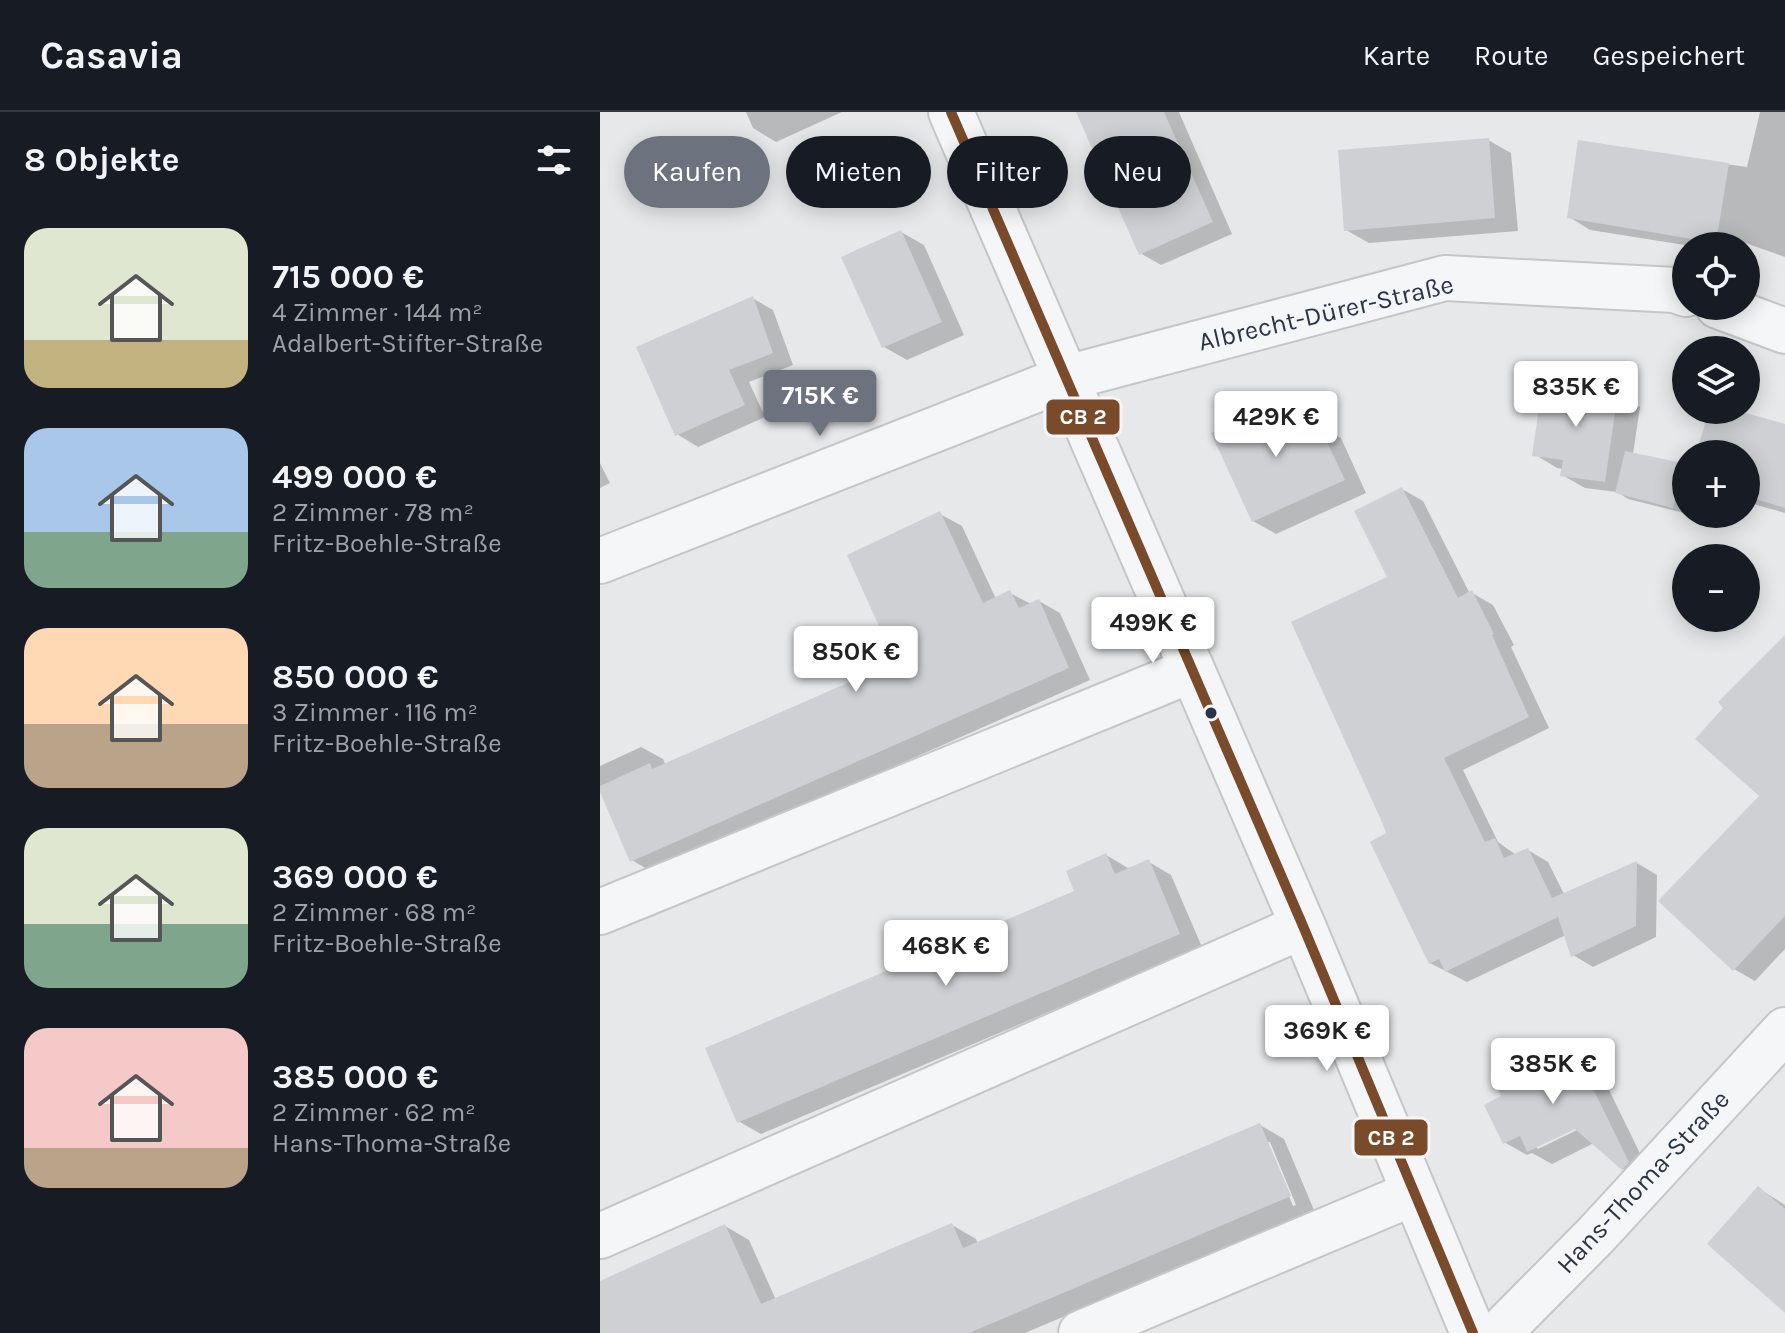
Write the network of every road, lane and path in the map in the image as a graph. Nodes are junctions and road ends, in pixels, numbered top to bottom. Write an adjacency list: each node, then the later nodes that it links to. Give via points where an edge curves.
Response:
1 (951, 112): 5 (street)
2 (1672, 290): 5 (street, Albrecht-Dürer-Straße, via 1445,278)
3 (1756, 320): 4 (street)
4 (1785, 331)
5 (1066, 378): 6 (street, Albrecht-Dürer-Straße); 7 (street)
6 (600, 561)
7 (1192, 670): 8 (street); 9 (street)
8 (605, 910)
9 (1303, 926): 11 (street); 12 (street)
10 (1785, 1030): 15 (street, Hans-Thoma-Straße)
11 (1414, 1193): 13 (street); 14 (street)
12 (600, 1236)
13 (1081, 1333)
14 (1473, 1333)
15 (1499, 1333)

